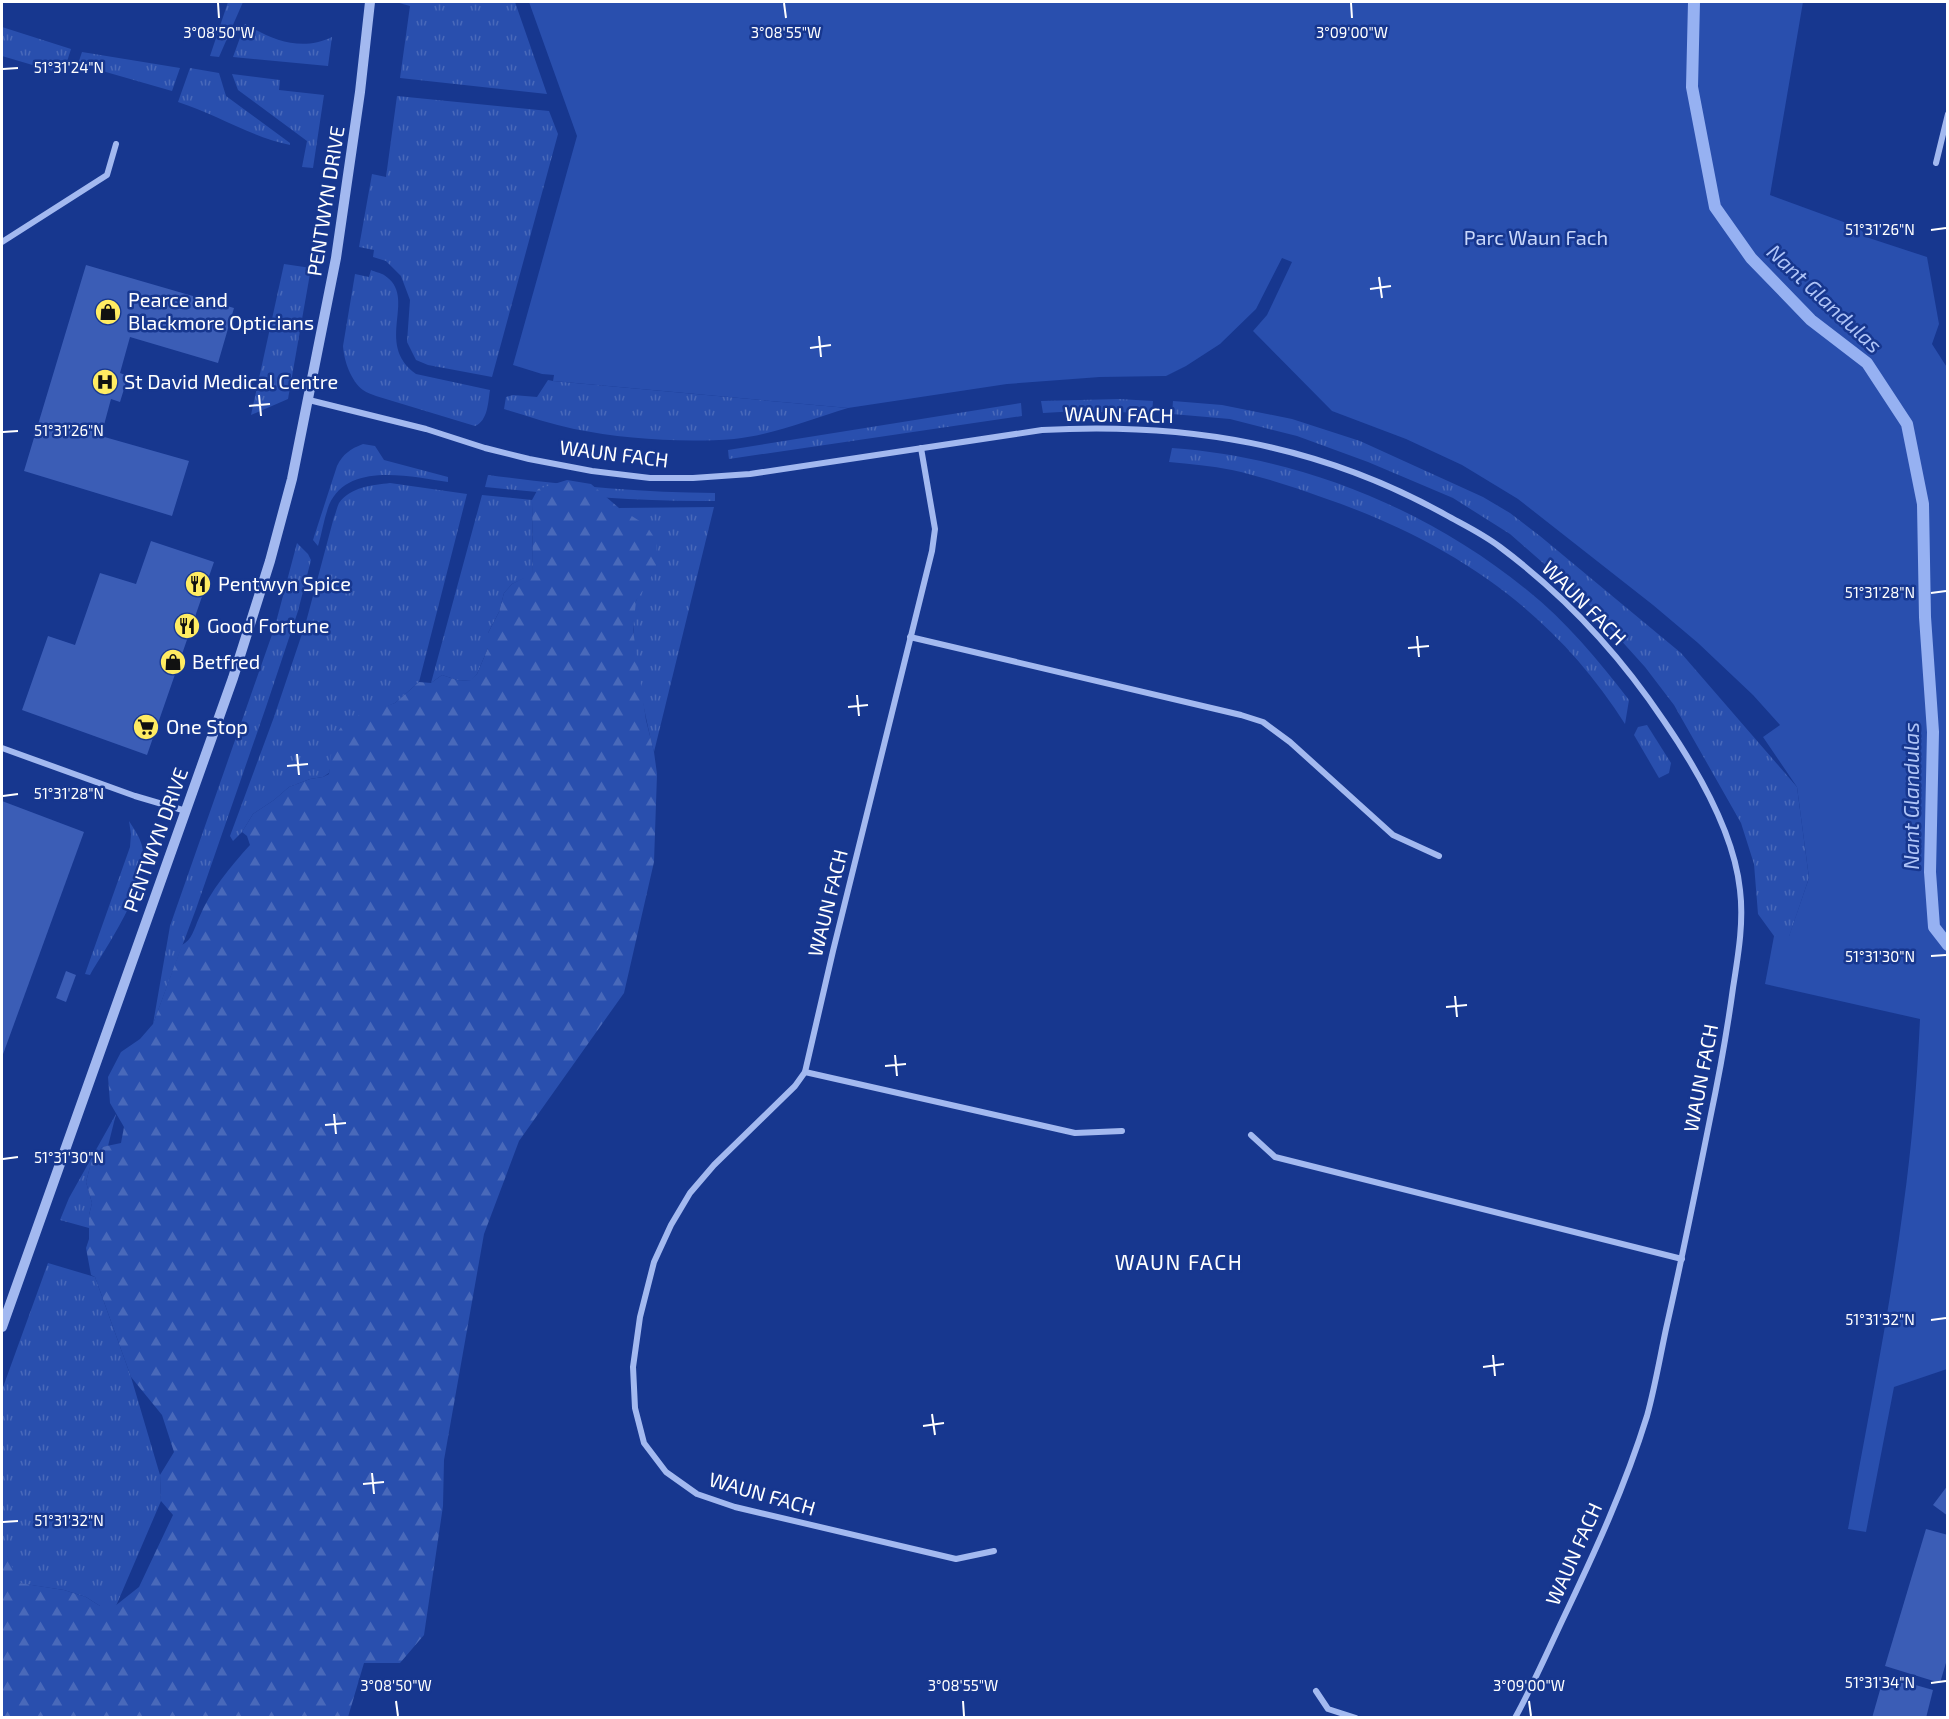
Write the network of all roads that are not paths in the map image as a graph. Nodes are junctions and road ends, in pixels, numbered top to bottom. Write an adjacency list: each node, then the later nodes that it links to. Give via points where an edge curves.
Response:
1 (370, 2): 6 (street, PENTWYN DRIVE, via 336,258)
2 (1947, 114): 4 (street)
3 (116, 144): 5 (street, via 107,175)
4 (1936, 163)
5 (2, 242)
6 (309, 400): 7 (street, WAUN FACH, via 529,459 650,478 733,476); 10 (street, PENTWYN DRIVE, via 270,561)
7 (921, 448): 8 (street, WAUN FACH, via 935,529); 15 (street, WAUN FACH, via 1035,431 1086,428 1237,439 1346,468 1409,494 1496,544 1563,600 1649,698 1674,735 1724,831 1740,889 1737,962 1723,1055)
8 (910, 637): 11 (street, via 1263,723 1290,742 1393,835); 12 (street, WAUN FACH)
9 (2, 748): 10 (street)
10 (186, 812): 16 (street, PENTWYN DRIVE)
11 (1439, 856)
12 (805, 1072): 13 (street, via 1075,1133); 17 (street, WAUN FACH, via 714,1165 670,1225 654,1262 633,1367 635,1408 644,1443 666,1472 697,1494 735,1507 956,1559)
13 (1122, 1131)
14 (1251, 1135): 15 (street, via 1275,1157)
15 (1682, 1259): 19 (street, WAUN FACH, via 1648,1412 1625,1480 1604,1533)
16 (2, 1327)
17 (994, 1551)
18 (1316, 1691): 20 (street, via 1328,1709)
19 (1516, 1717)
20 (1356, 1718)

